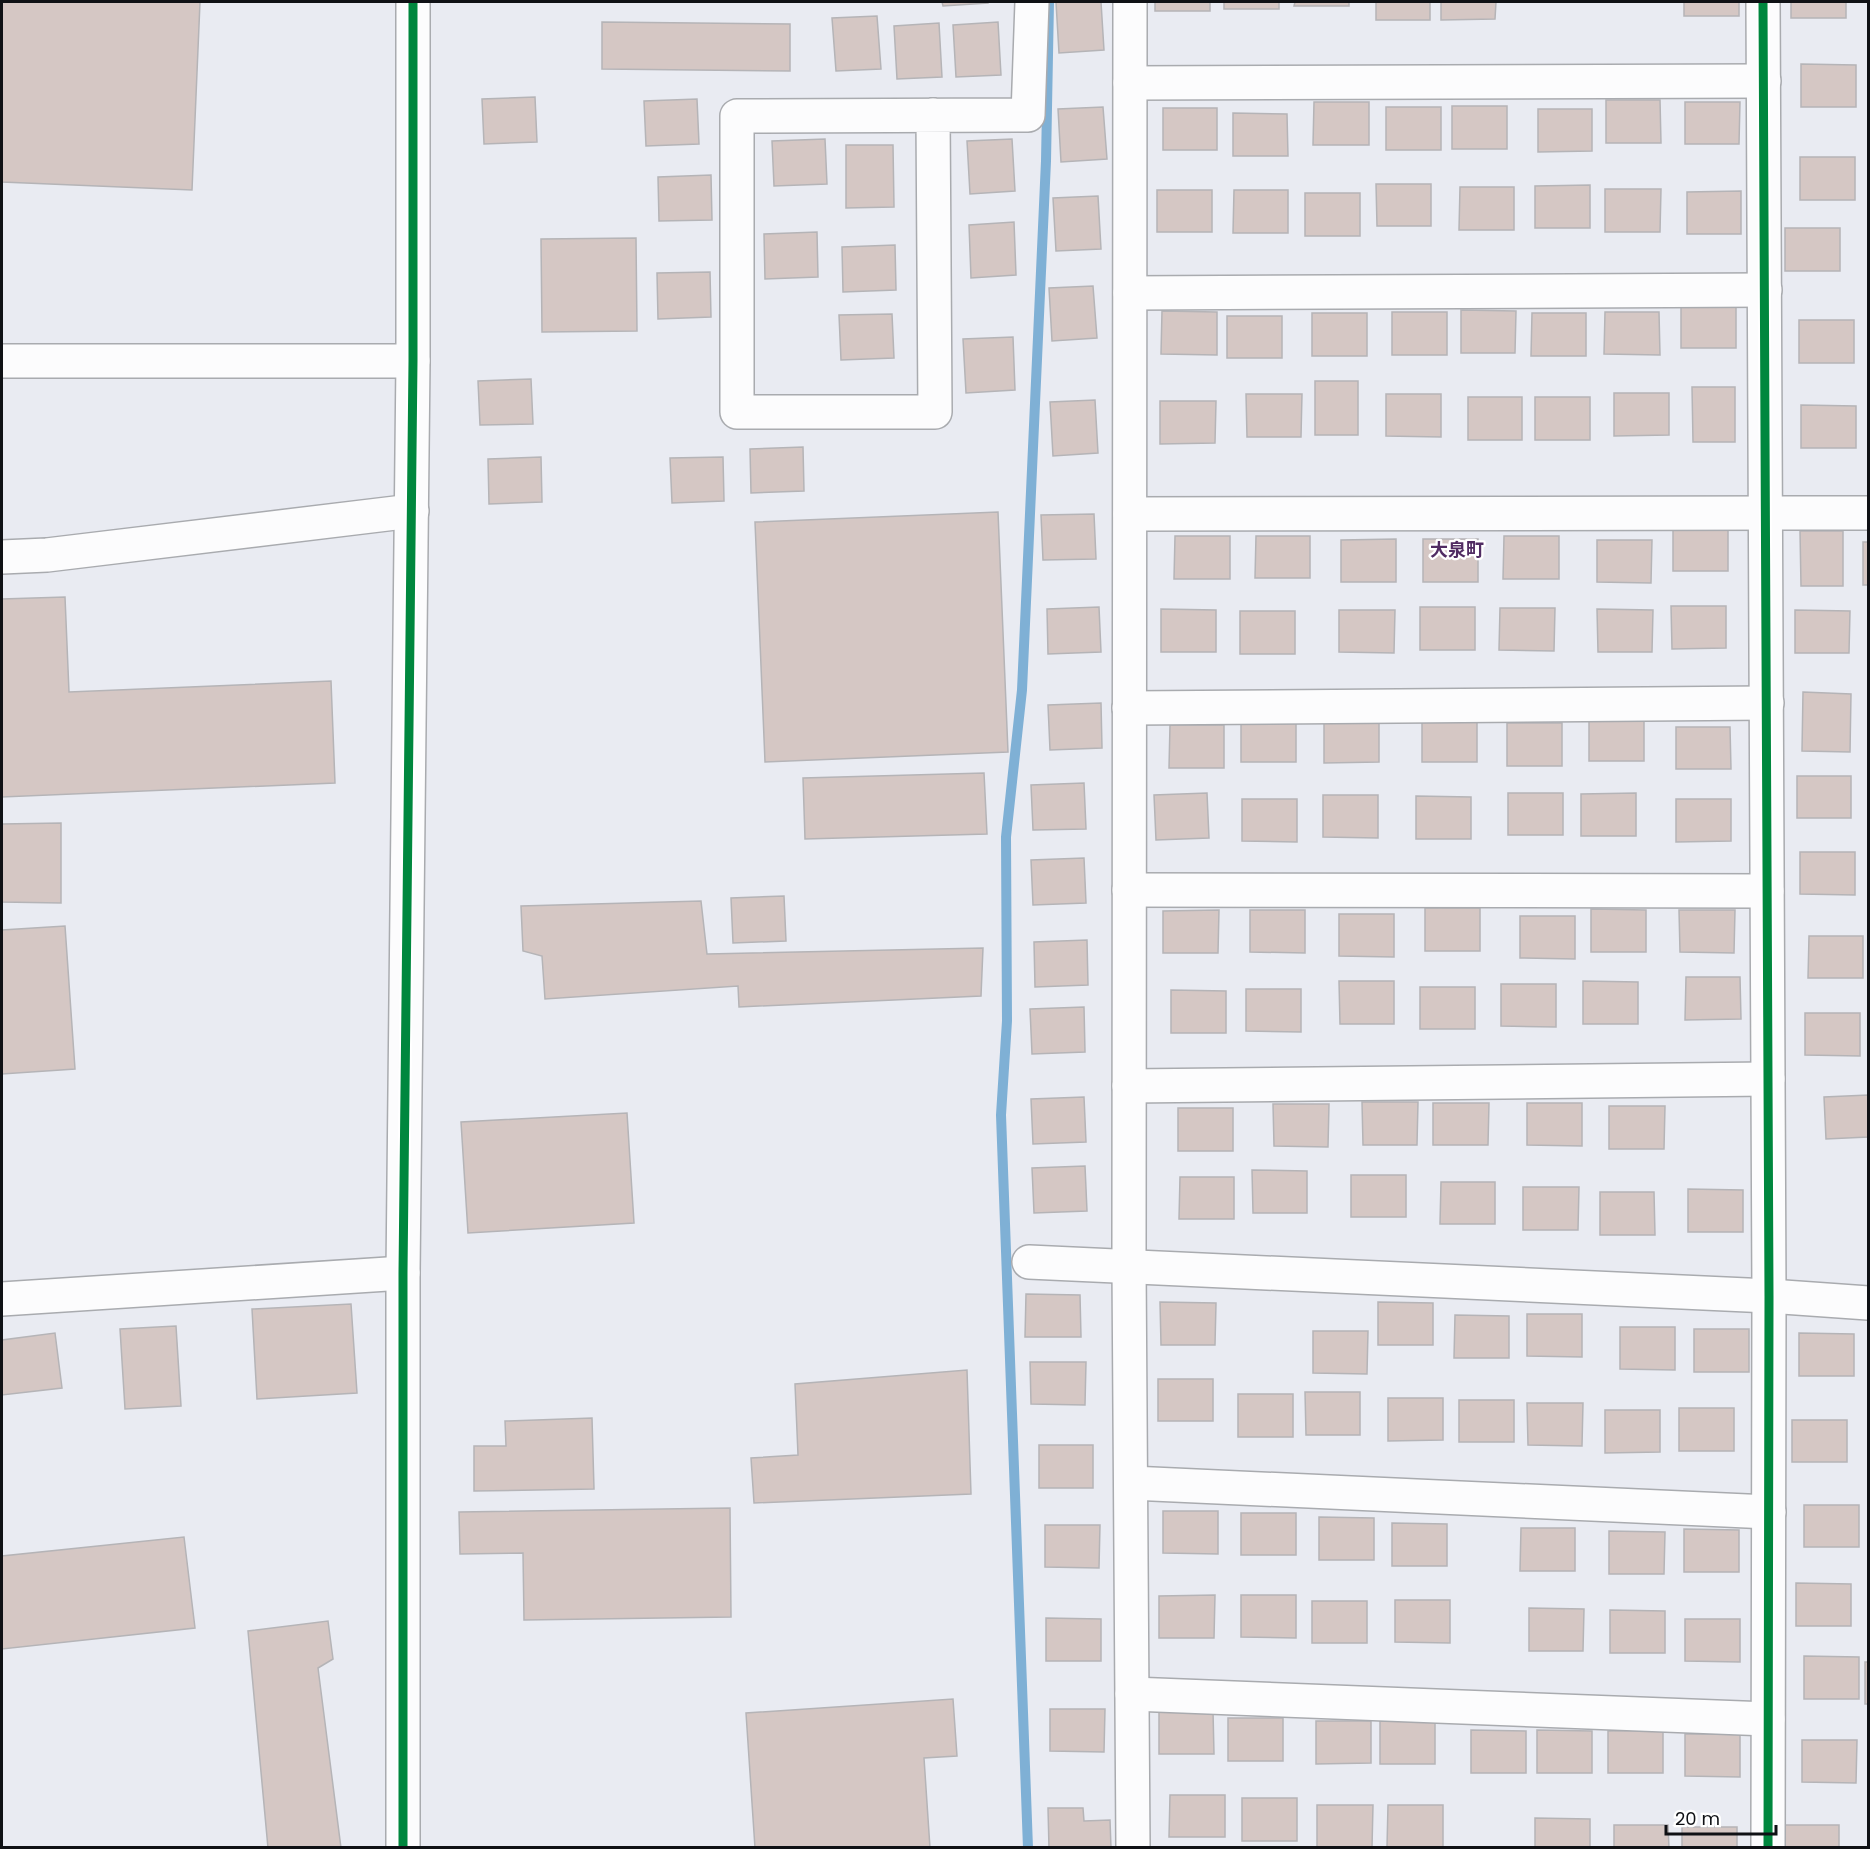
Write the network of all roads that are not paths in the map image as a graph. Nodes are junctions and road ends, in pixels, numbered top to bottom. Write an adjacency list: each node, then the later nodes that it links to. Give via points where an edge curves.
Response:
1 (412, 2): 11 (street)
2 (1032, 2): 7 (street, via 1028,115)
3 (1130, 2): 6 (street)
4 (1764, 2): 5 (street)
5 (1764, 81): 6 (street); 8 (street)
6 (1131, 83): 9 (street)
7 (933, 115): 7 (street, via 935,412 737,412 737,116)
8 (1765, 290): 9 (street); 13 (street)
9 (1130, 293): 15 (street)
10 (2, 361): 11 (street)
11 (413, 361): 12 (street)
12 (412, 511): 16 (street, via 47,555); 25 (street)
13 (1766, 513): 14 (street); 15 (street); 17 (street)
14 (1869, 513)
15 (1130, 514): 18 (street)
16 (2, 557)
17 (1767, 703): 18 (street); 20 (street)
18 (1130, 708): 19 (street)
19 (1129, 890): 20 (street); 22 (street)
20 (1767, 891): 21 (street)
21 (1768, 1079): 22 (street); 26 (street)
22 (1129, 1086): 24 (street)
23 (1029, 1262): 24 (street)
24 (1129, 1266): 26 (street); 29 (street)
25 (403, 1273): 27 (street); 33 (street)
26 (1769, 1296): 28 (street); 30 (street)
27 (2, 1299)
28 (1869, 1303)
29 (1131, 1483): 30 (street); 31 (street)
30 (1769, 1512): 32 (street)
31 (1132, 1694): 32 (street); 34 (street)
32 (1768, 1719): 35 (street)
33 (403, 1848)
34 (1133, 1848)
35 (1768, 1848)

